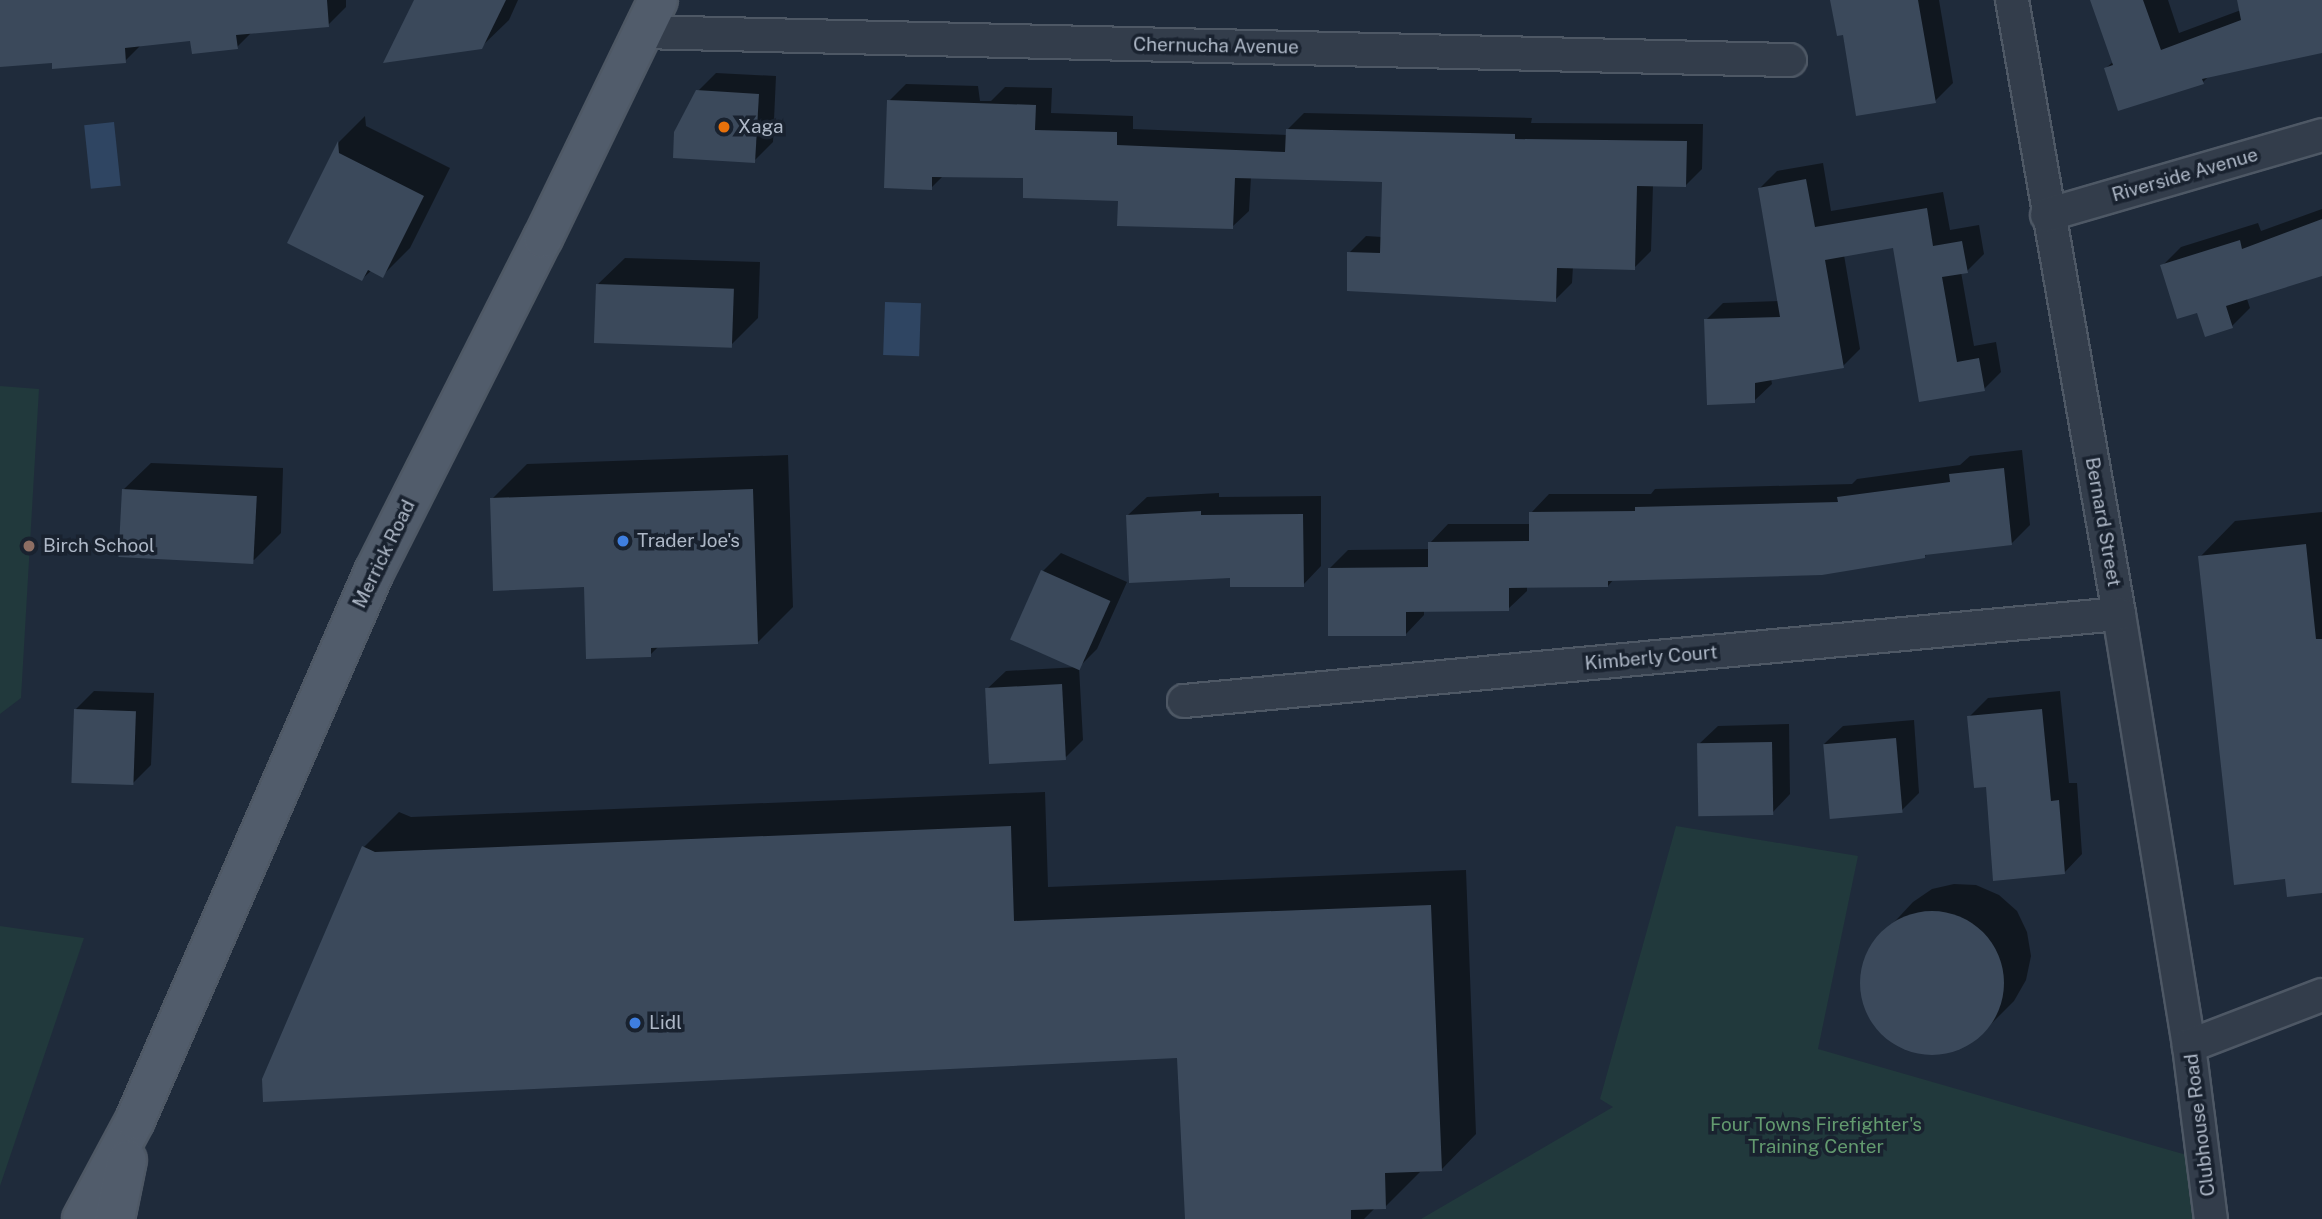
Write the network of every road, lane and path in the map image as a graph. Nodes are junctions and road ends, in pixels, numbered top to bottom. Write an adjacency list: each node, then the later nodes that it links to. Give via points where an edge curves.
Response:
1 (2012, 0): 5 (street, Bernard Street)
2 (650, 16): 3 (street, Chernucha Avenue); 10 (main road, Merrick Road, via 374,572)
3 (1790, 60)
4 (2322, 135): 5 (street, Riverside Avenue)
5 (2047, 215): 6 (street, Bernard Street)
6 (2119, 614): 7 (street, Kimberly Court); 9 (street, Bernard Street)
7 (1184, 701)
8 (2322, 995): 9 (street, Clubhouse Road)
9 (2189, 1046): 13 (street, Clubhouse Road)
10 (135, 1120): 11 (main road, Merrick Road); 12 (main road, Merrick Road)
11 (82, 1219)
12 (115, 1219)
13 (2211, 1219)

